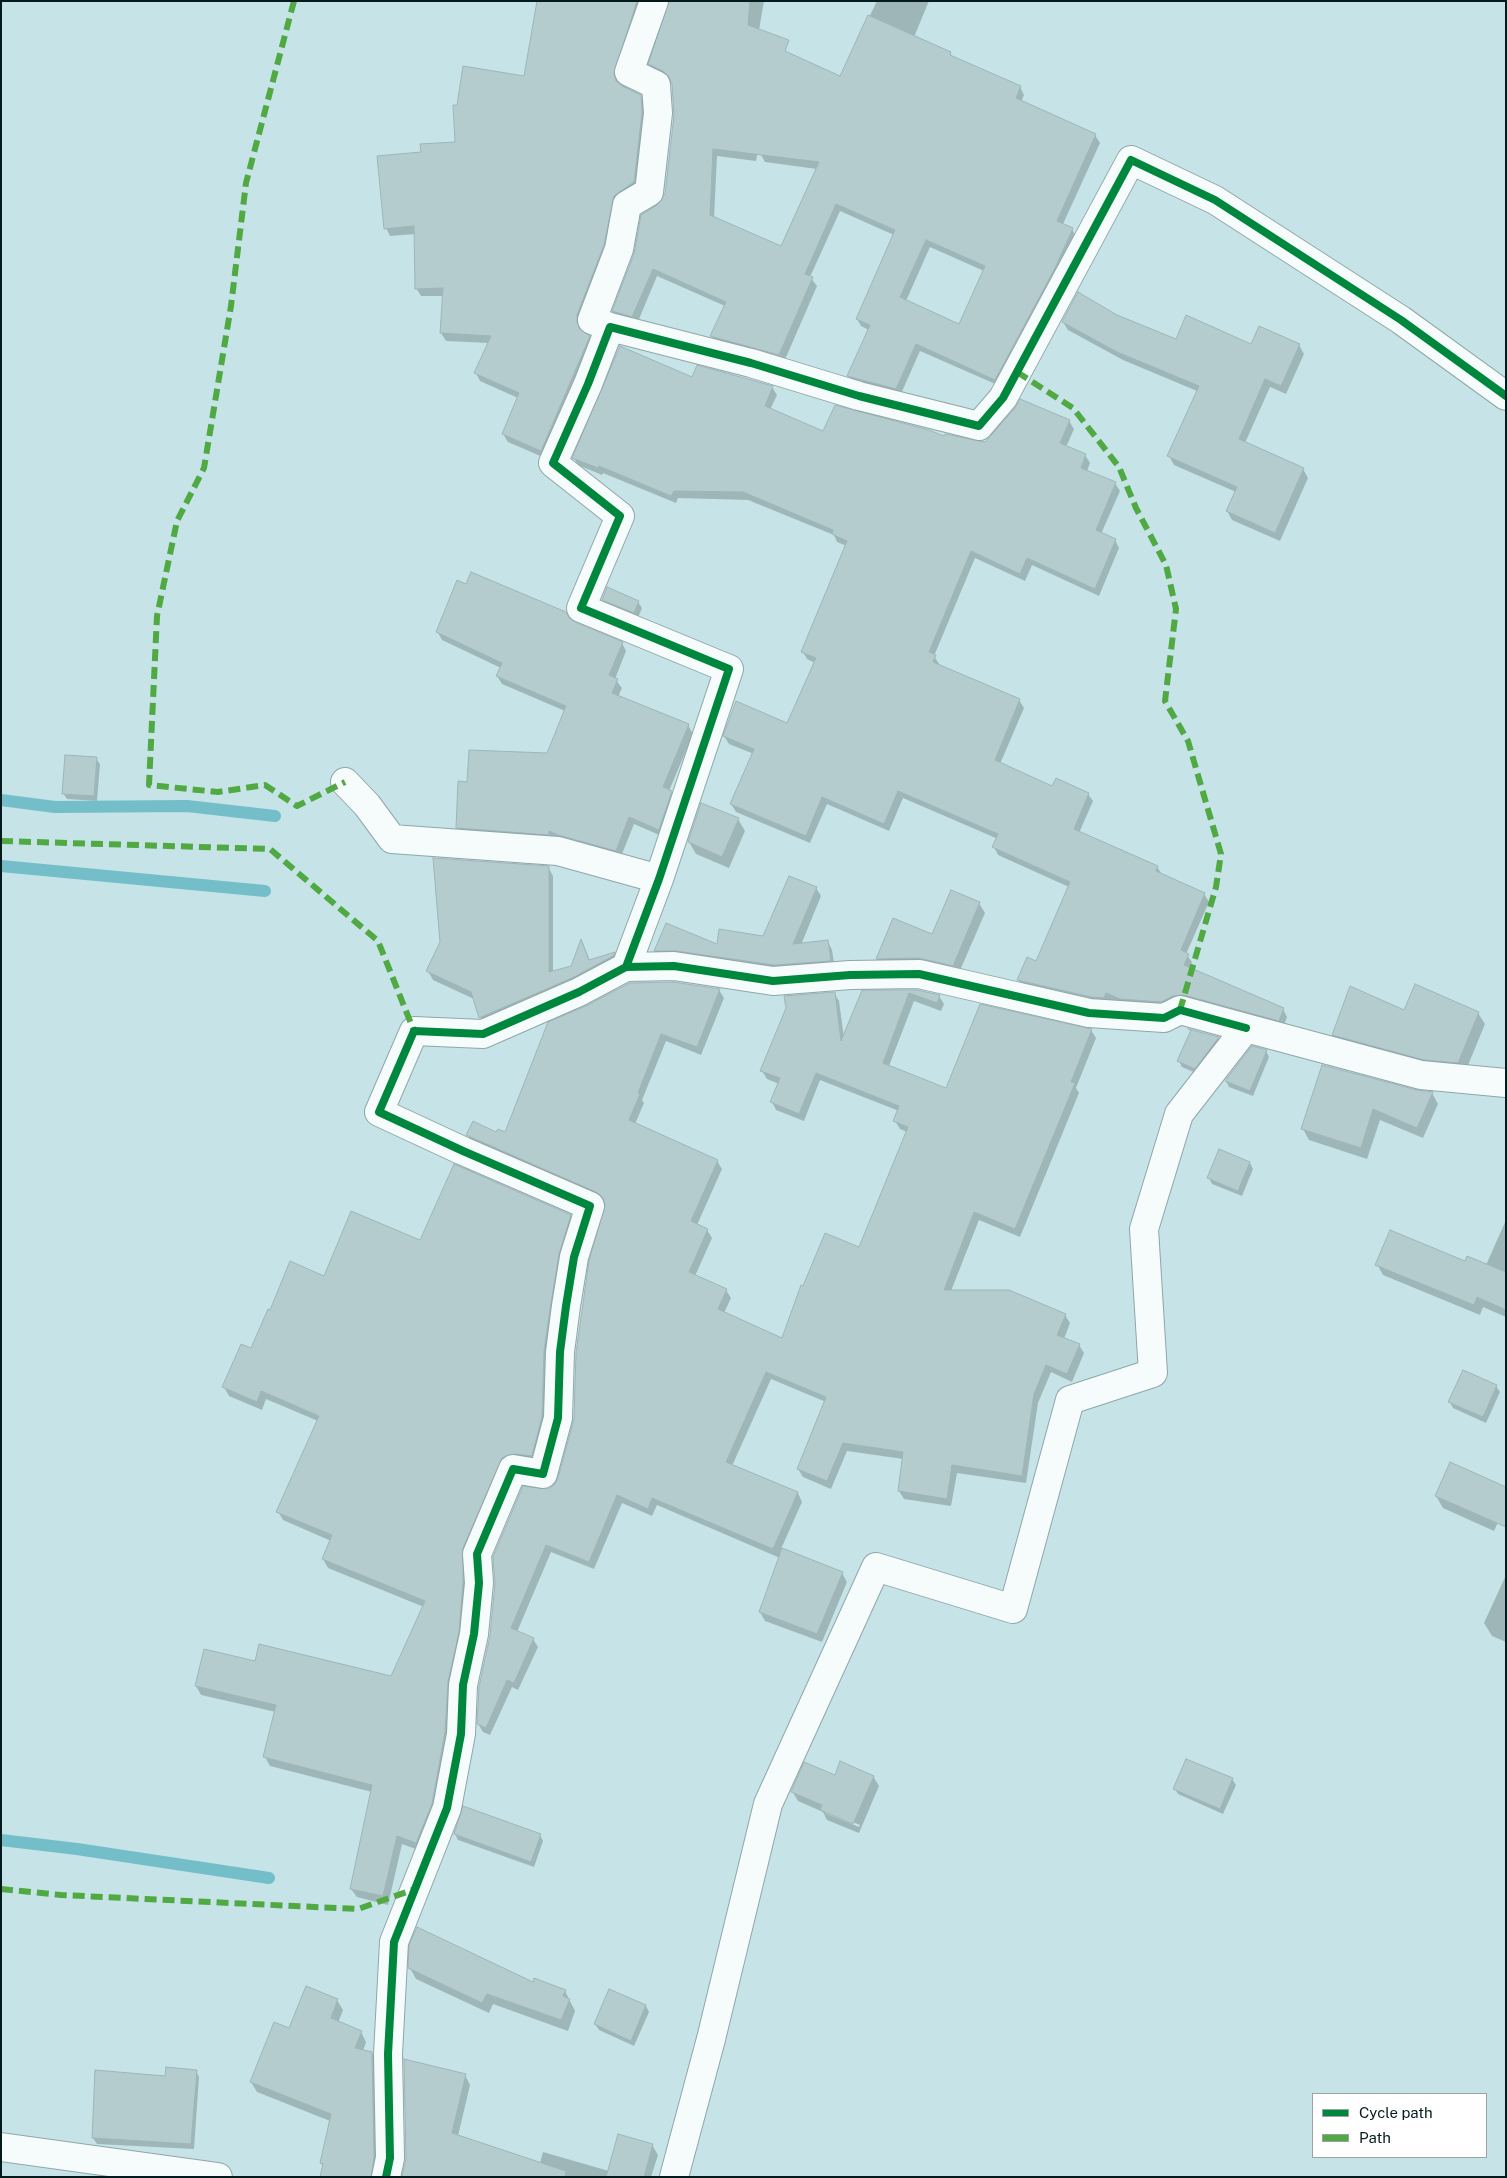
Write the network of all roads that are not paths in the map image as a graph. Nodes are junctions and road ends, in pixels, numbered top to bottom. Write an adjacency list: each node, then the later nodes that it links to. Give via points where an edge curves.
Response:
1 (654, 1): 2 (street, via 629,72 656,85 658,113 649,192 627,205 619,249 592,320)
2 (610, 327): 3 (street, via 751,362 859,396 979,426 1004,398 1131,160 1216,200 1401,320); 5 (street, via 553,463 620,516 581,608 729,669)
3 (1506, 396)
4 (345, 782): 5 (street, via 392,838 558,851)
5 (659, 879): 6 (street)
6 (626, 967): 7 (street, via 674,966 774,981 919,974 1089,1014 1164,1018 1180,1010); 11 (street, via 579,992 483,1034 414,1031 380,1112 590,1206 574,1257 560,1352 558,1418 548,1456 543,1474 513,1469 477,1554 479,1583 474,1634 463,1685 461,1734 447,1808 394,1942 388,2054 390,2158)
7 (1246, 1028): 8 (street, via 1421,1075); 12 (street, via 1179,1114 1144,1229 1154,1373 1070,1400 1013,1609 876,1568 768,1804)
8 (1506, 1083)
9 (1, 2147): 10 (street)
10 (218, 2177)
11 (386, 2177)
12 (674, 2177)

